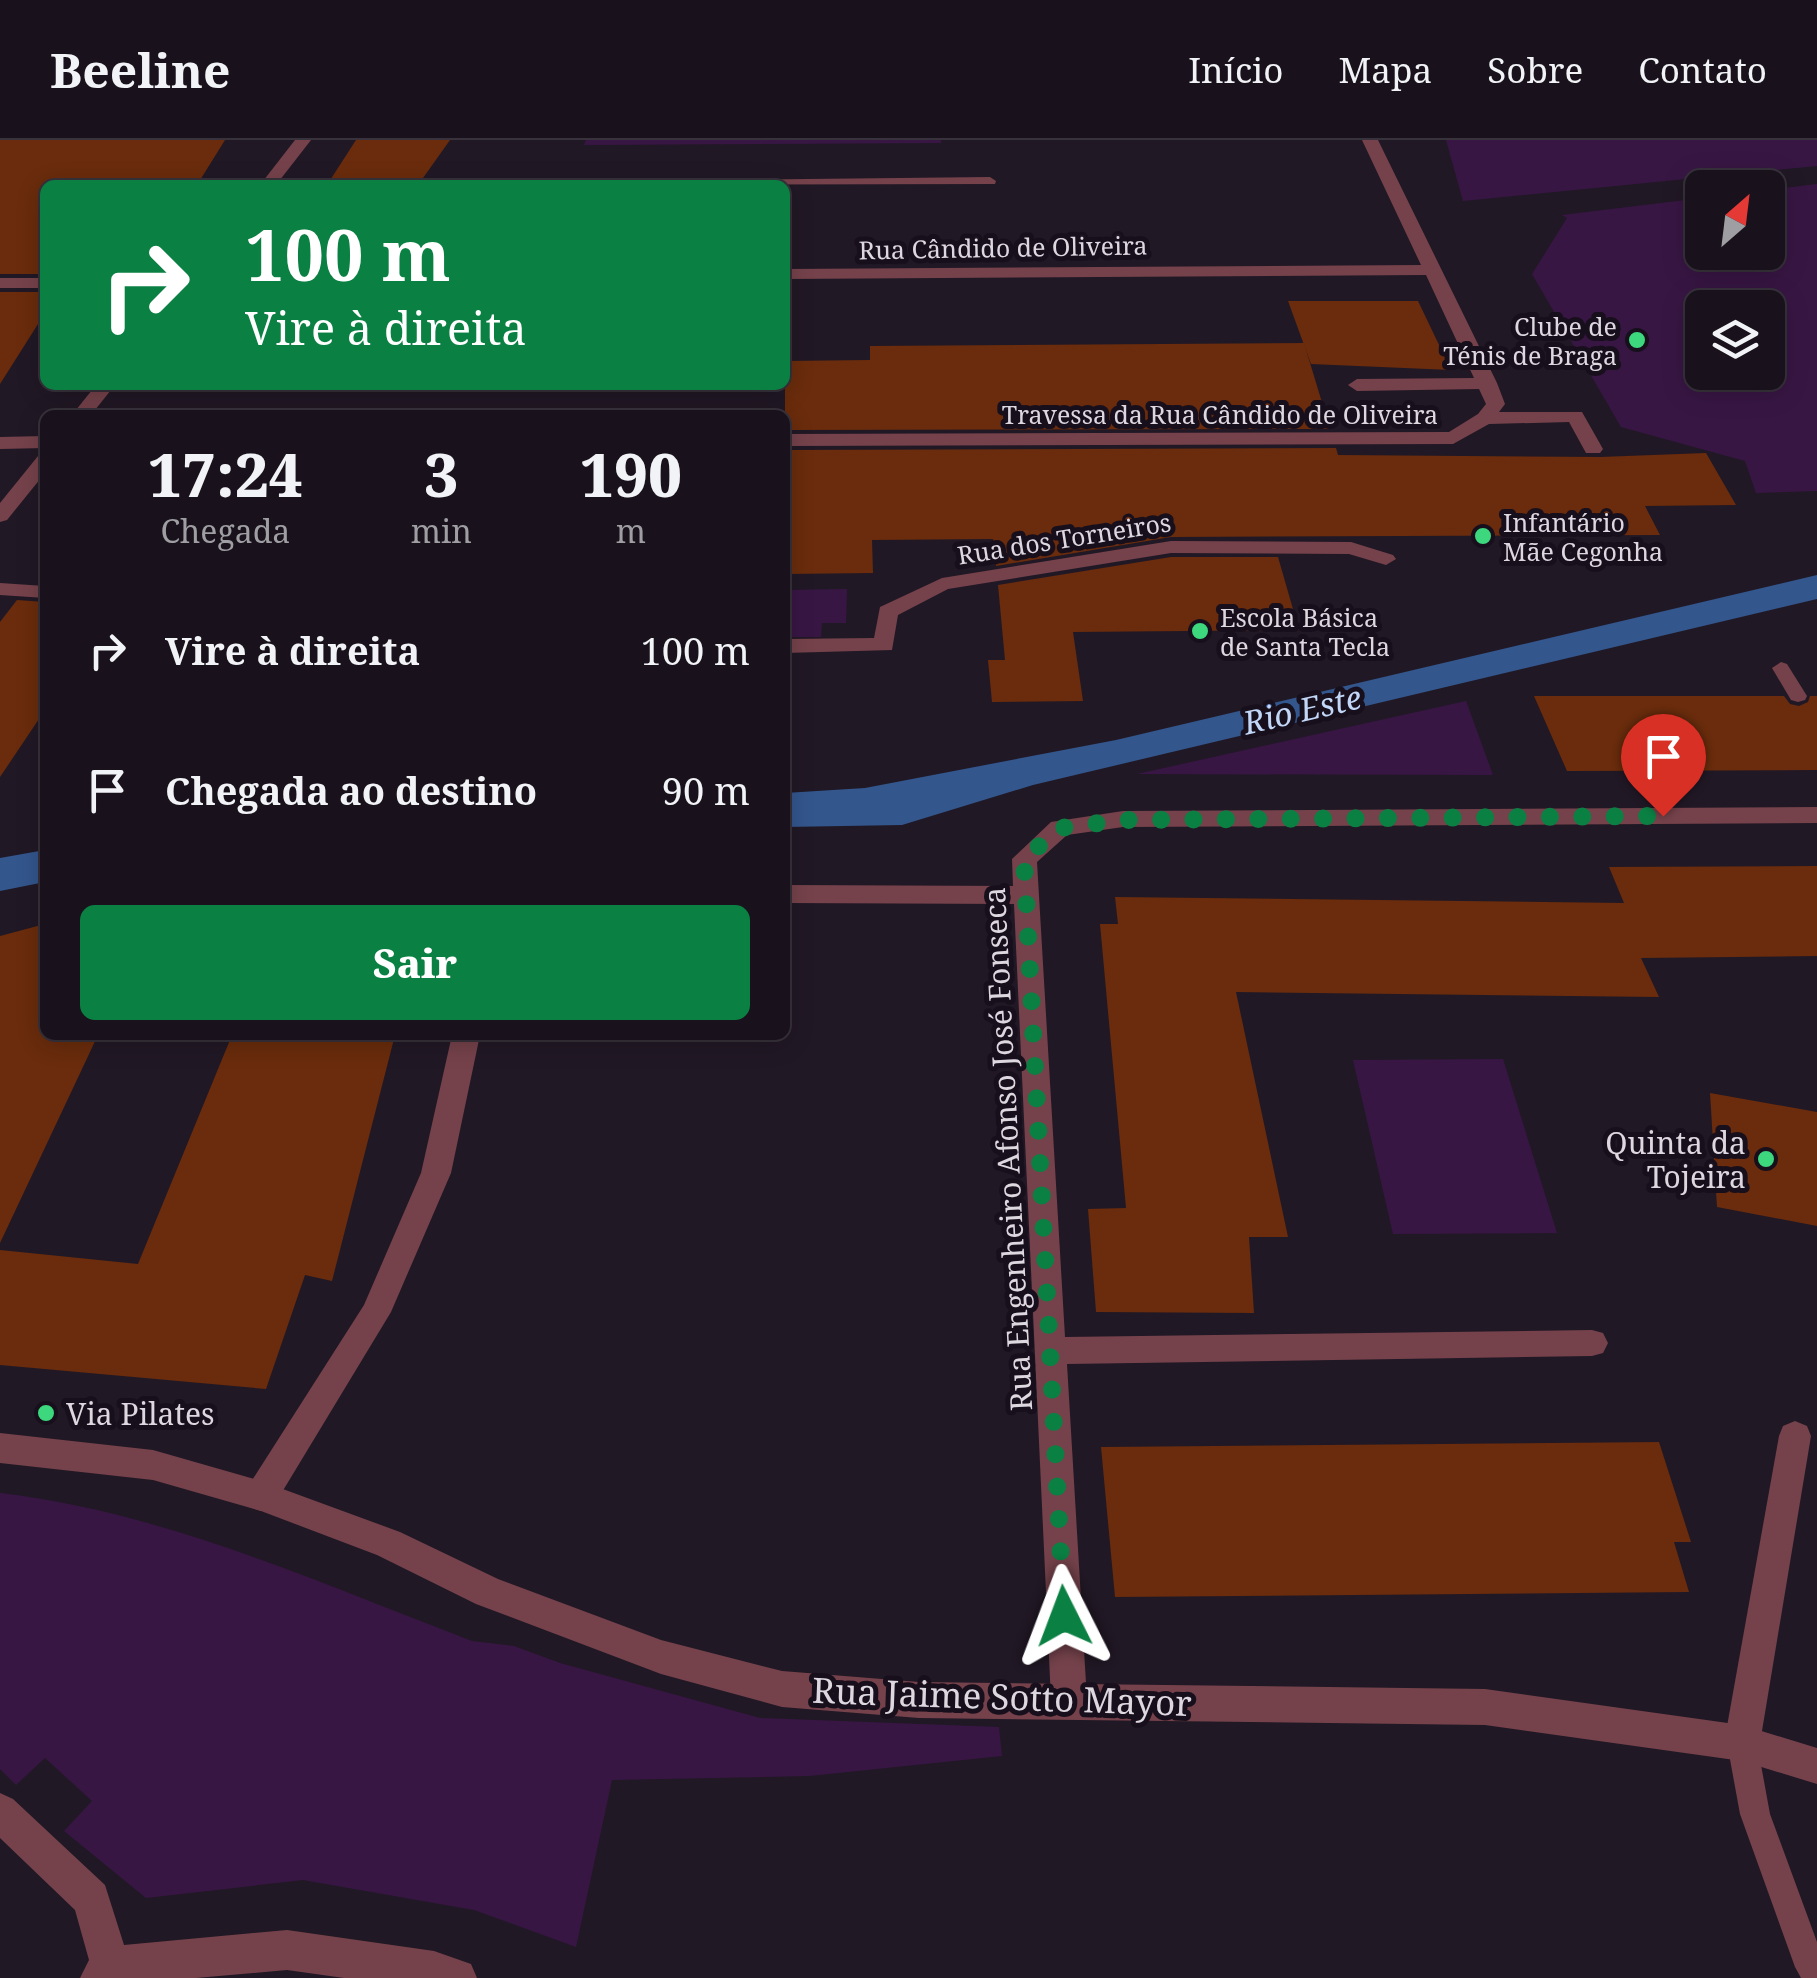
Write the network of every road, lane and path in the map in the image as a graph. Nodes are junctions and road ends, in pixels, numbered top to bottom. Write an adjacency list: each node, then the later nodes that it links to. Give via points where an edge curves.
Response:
1 (303, 140): 3 (street)
2 (1370, 140): 6 (street)
3 (272, 180)
4 (990, 181): 5 (lane)
5 (790, 183)
6 (1434, 270): 7 (street, Rua Cândido de Oliveira); 10 (street)
7 (790, 274)
8 (40, 283): 9 (street)
9 (0, 284)
10 (1488, 383): 11 (street); 14 (street, via 1496,404)
11 (1357, 385)
12 (102, 390): 13 (street)
13 (86, 410)
14 (1485, 418): 15 (street, Travessa da Rua Cândido de Oliveira, via 1453,438); 18 (street, via 1575,416)
15 (790, 440)
16 (40, 442): 17 (street)
17 (0, 443)
18 (1593, 449)
19 (40, 466): 20 (street)
20 (0, 516)
21 (1386, 558): 24 (street, Rua dos Torneiros, via 1351,548 1172,547 942,584 888,612 884,645)
22 (0, 588): 23 (street)
23 (40, 592)
24 (790, 646)
25 (1781, 668): 26 (lane)
26 (1798, 696)
27 (1817, 815): 29 (street, Rua Engenheiro Afonso José Fonseca, via 1123,820 1060,828 1024,859)
28 (790, 894): 29 (street)
29 (1026, 895): 32 (street, Rua Engenheiro Afonso José Fonseca)
30 (465, 1040): 35 (street, via 436,1173 376,1312)
31 (1592, 1342): 32 (street)
32 (1050, 1351): 36 (street, Rua Engenheiro Afonso José Fonseca)
33 (1795, 1436): 37 (street)
34 (0, 1448): 35 (street, Rua Jaime Sotto Mayor, via 153,1465)
35 (260, 1496): 36 (street, Rua Jaime Sotto Mayor, via 661,1657 782,1689 920,1700)
36 (1069, 1700): 37 (street, Rua Jaime Sotto Mayor, via 1485,1707)
37 (1742, 1743): 38 (street, Rua Jaime Sotto Mayor); 41 (lane, via 1755,1814)
38 (1817, 1766)
39 (0, 1812): 40 (street, via 91,1899)
40 (105, 1972): 42 (street, via 287,1950)
41 (1817, 1975)
42 (458, 1978)

